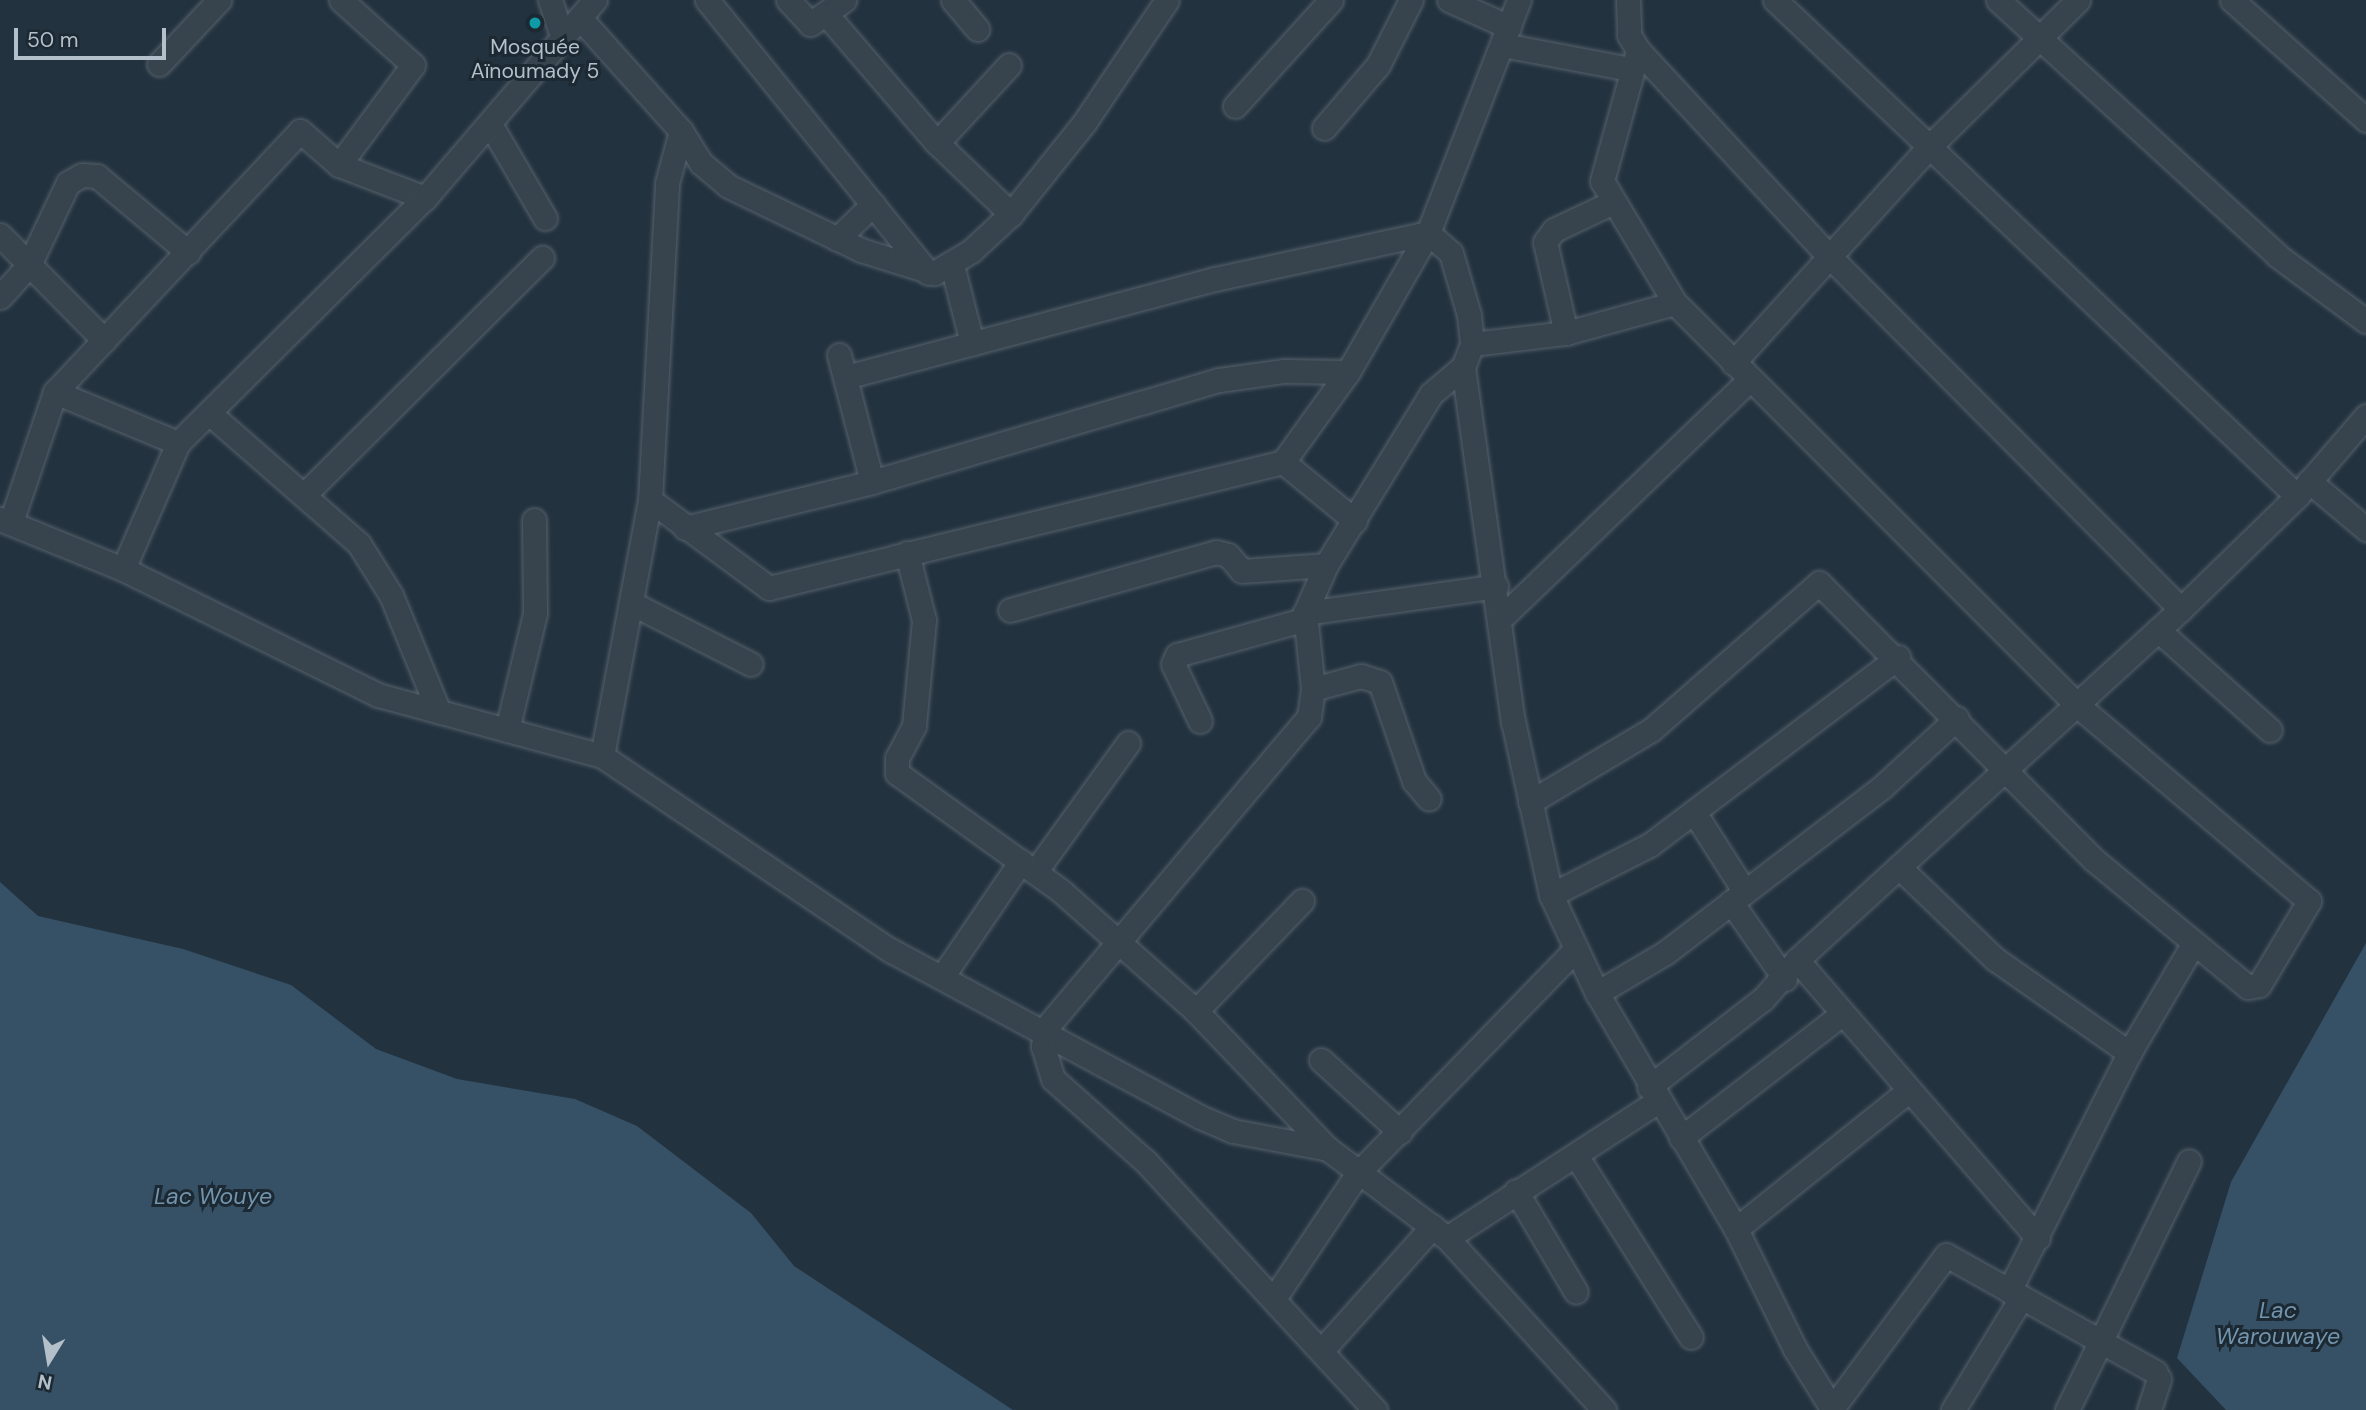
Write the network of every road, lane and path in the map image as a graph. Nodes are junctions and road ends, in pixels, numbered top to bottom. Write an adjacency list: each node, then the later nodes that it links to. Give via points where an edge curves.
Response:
1 (219, 0): 25 (street)
2 (341, 0): 34 (street, via 413,65)
3 (550, 0): 23 (street)
4 (595, 0): 19 (street)
5 (707, 0): 37 (street)
6 (788, 0): 18 (street, via 810,24)
7 (953, 0): 20 (street)
8 (1167, 0): 38 (street, via 1084,123)
9 (1331, 0): 27 (street)
10 (1411, 0): 30 (street, via 1378,65)
11 (1449, 0): 21 (street)
12 (1519, 0): 21 (street)
13 (1628, 0): 24 (street)
14 (1775, 0): 33 (street)
15 (1998, 0): 22 (street)
16 (2078, 0): 22 (street)
17 (2232, 0): 28 (street)
18 (835, 7): 32 (street)
19 (580, 18): 23 (street); 31 (street)
20 (977, 29)
21 (1506, 36): 24 (street); 40 (street)
22 (2039, 38): 33 (street); 51 (street, via 2277,256)
23 (563, 39): 29 (street)
24 (1634, 59): 36 (street, via 1602,165); 44 (street)
25 (159, 64)
26 (1009, 65): 32 (street)
27 (1235, 106)
28 (2366, 120)
29 (490, 124): 35 (street); 39 (street)
30 (1324, 128)
31 (681, 131): 42 (street, via 701,163 728,186); 68 (street, via 667,183)
32 (937, 143): 38 (street)
33 (1930, 146): 44 (street); 66 (street, via 2063,280)
34 (338, 165): 35 (street); 43 (street, via 300,131)
35 (425, 198): 61 (street)
36 (1613, 202): 50 (street); 52 (street, via 1554,230 1545,242)
37 (873, 204): 42 (street); 48 (street)
38 (1010, 214): 47 (street)
39 (545, 218)
40 (1429, 233): 54 (street, via 1215,279); 55 (street, via 1456,266); 58 (street)
41 (0, 235): 46 (street)
42 (837, 239): 48 (street)
43 (188, 251): 46 (street, via 97,176 82,175 68,183); 53 (street)
44 (1830, 257): 56 (street); 79 (street)
45 (542, 258): 67 (street)
46 (29, 265): 49 (street); 53 (street)
47 (952, 265): 48 (street); 54 (street)
48 (928, 273)
49 (0, 297)
50 (1675, 303): 52 (street); 56 (street)
51 (2366, 321)
52 (1566, 333): 55 (street)
53 (104, 340): 60 (street)
54 (972, 343): 65 (street, via 842,366)
55 (1472, 344): 57 (street)
56 (1733, 363): 59 (street)
57 (1462, 367): 71 (street, via 1431,394); 77 (street)
58 (1348, 372): 64 (street); 65 (street, via 1284,371 1219,380)
59 (1750, 379): 82 (street); 87 (street)
60 (55, 392): 63 (street); 70 (street)
61 (209, 413): 63 (street); 67 (street)
62 (2366, 415): 66 (street)
63 (178, 443): 76 (street)
64 (1283, 462): 71 (street); 74 (street)
65 (872, 482): 72 (street)
66 (2303, 489): 73 (street); 79 (street)
67 (307, 492): 88 (street, via 377,568)
68 (650, 500): 72 (street); 78 (street)
69 (534, 520): 91 (street, via 535,613)
70 (6, 521): 76 (street)
71 (1355, 521): 75 (street)
72 (685, 528): 74 (street, via 763,588)
73 (2366, 529)
74 (907, 553): 99 (street, via 924,620 914,726 897,758 897,773)
75 (1326, 565): 80 (street, via 1242,570 1228,555 1216,552); 81 (street)
76 (123, 569): 88 (street, via 332,676)
77 (1496, 586): 81 (street); 82 (street)
78 (633, 604): 85 (street); 94 (street)
79 (2181, 609): 83 (street)
80 (1010, 610)
81 (1306, 616): 86 (street); 90 (street, via 1177,655 1173,663)
82 (1501, 618): 97 (street)
83 (2158, 630): 87 (street); 92 (street)
84 (1898, 657): 89 (street); 97 (street, via 1815,584 1651,730); 98 (street)
85 (751, 664)
86 (1313, 690): 96 (street, via 1361,676 1380,682 1414,781); 104 (street, via 1310,717)
87 (2076, 704): 95 (street); 105 (street, via 2244,851 2310,897 2253,988)
88 (439, 712): 91 (street)
89 (1957, 718): 95 (street); 102 (street, via 1881,788)
90 (1200, 721)
91 (507, 730): 94 (street)
92 (2270, 730)
93 (1128, 743): 99 (street)
94 (601, 756): 108 (street, via 802,897)
95 (2003, 771): 100 (street); 105 (street)
96 (1429, 799)
97 (1530, 802): 101 (street)
98 (1694, 812): 101 (street, via 1646,847); 102 (street)
99 (1028, 866): 104 (street); 108 (street)
100 (1899, 867): 107 (street); 113 (street, via 1995,959)
101 (1551, 895): 106 (street)
102 (1738, 897): 107 (street); 109 (street)
103 (1302, 901): 110 (street)
104 (1119, 941): 110 (street); 112 (street)
105 (2192, 946): 113 (street)
106 (1575, 950): 109 (street); 117 (street)
107 (1791, 969): 111 (street); 116 (street)
108 (942, 977): 112 (street)
109 (1597, 993): 116 (street)
110 (1196, 1011): 119 (street)
111 (1841, 1015): 115 (street); 118 (street)
112 (1045, 1028): 119 (street, via 1233,1131); 129 (street, via 1045,1064 1053,1079 1145,1161)
113 (2129, 1053): 126 (street)
114 (1321, 1060): 117 (street)
115 (1908, 1091): 124 (street); 126 (street)
116 (1653, 1094): 118 (street); 120 (street)
117 (1400, 1132): 122 (street)
118 (1681, 1138): 124 (street)
119 (1328, 1149): 122 (street)
120 (1577, 1157): 123 (street); 130 (street)
121 (2189, 1161): 131 (street)
122 (1358, 1173): 125 (street); 129 (street)
123 (1517, 1191): 125 (street); 127 (street)
124 (1736, 1229): 135 (street)
125 (1440, 1232): 132 (street); 134 (street)
126 (2038, 1238): 128 (street)
127 (1576, 1292)
128 (2015, 1294): 131 (street); 135 (street, via 1951,1256 1942,1258); 136 (street)
129 (1275, 1297): 132 (street)
130 (1690, 1337)
131 (2102, 1346): 137 (street); 138 (street, via 2158,1377)
132 (1322, 1350): 133 (street)
133 (1375, 1410)
134 (1604, 1410)
135 (1832, 1410)
136 (1953, 1410)
137 (2067, 1410)
138 (2148, 1410)

